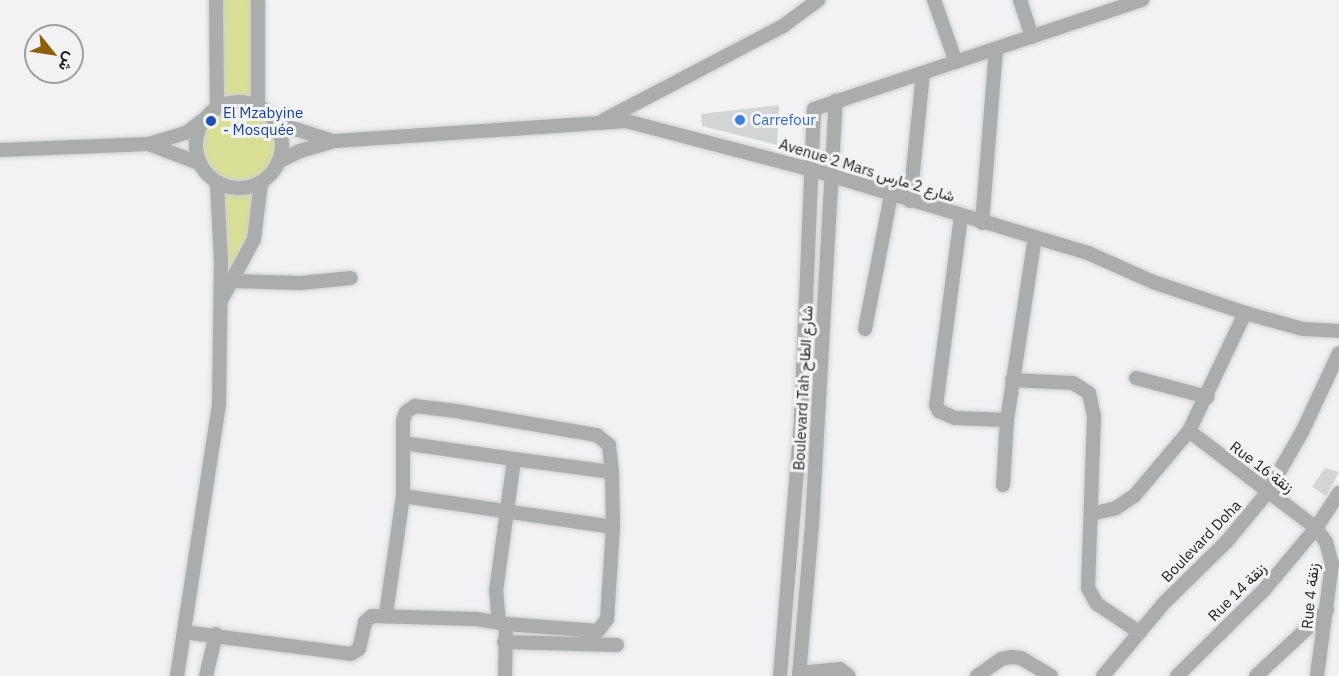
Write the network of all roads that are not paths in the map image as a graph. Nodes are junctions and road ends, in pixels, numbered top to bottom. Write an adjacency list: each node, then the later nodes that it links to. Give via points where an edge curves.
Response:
1 (216, 0): 14 (street)
2 (258, 0): 13 (street)
3 (818, 0): 16 (street, via 783,26)
4 (934, 0): 10 (street)
5 (1020, 0): 8 (street)
6 (1142, 0): 7 (street)
7 (1107, 6): 8 (street)
8 (1032, 37): 9 (street)
9 (996, 49): 10 (street); 30 (street)
10 (956, 62): 11 (street)
11 (923, 74): 12 (street); 28 (street)
12 (836, 101): 23 (street, Boulevard Tah شارع الطاح, via 814,110); 24 (street, Boulevard Tah شارع الطاح)
13 (258, 107): 14 (street, via 238,102); 17 (street)
14 (217, 108): 15 (street)
15 (203, 121): 19 (street, via 186,133); 22 (street, via 196,141)
16 (602, 121): 18 (street, Avenue 2 Mars شارع 2 مارس); 23 (street, Avenue 2 Mars شارع 2 مارس, via 691,135)
17 (276, 123): 18 (street, Avenue 2 Mars شارع 2 مارس); 21 (street, via 282,138)
18 (335, 141): 21 (street, Avenue 2 Mars شارع 2 مارس)
19 (148, 144): 20 (street); 22 (street)
20 (0, 150)
21 (278, 162): 26 (street)
22 (199, 163): 25 (street)
23 (813, 170): 24 (street, Avenue 2 Mars شارع 2 مارس); 67 (street, Boulevard Tah شارع الطاح, via 801,418)
24 (832, 177): 27 (street, Avenue 2 Mars شارع 2 مارس); 63 (street, Boulevard Tah شارع الطاح, via 812,525)
25 (217, 183): 26 (street, via 234,189); 34 (street)
26 (261, 183): 33 (street, via 257,229)
27 (891, 195): 28 (street, Avenue 2 Mars شارع 2 مارس); 36 (street)
28 (910, 201): 29 (street, Avenue 2 Mars شارع 2 مارس)
29 (961, 216): 30 (street, Avenue 2 Mars شارع 2 مارس); 42 (street, via 936,405 939,411 955,418)
30 (982, 223): 31 (street, Avenue 2 Mars شارع 2 مارس)
31 (1035, 238): 35 (street, Avenue 2 Mars شارع 2 مارس, via 1104,258 1153,282); 40 (street)
32 (351, 278): 33 (street, via 301,284)
33 (232, 281): 34 (street)
34 (221, 301): 58 (street, via 219,404)
35 (1245, 313): 37 (street, Avenue 2 Mars شارع 2 مارس, via 1303,328); 41 (street)
36 (865, 329)
37 (1339, 331)
38 (1339, 353): 48 (street, Boulevard Doha, via 1302,432)
39 (1136, 378): 41 (street)
40 (1012, 380): 42 (street); 52 (street, via 1073,384 1089,393 1094,416)
41 (1208, 397): 43 (street)
42 (1007, 420): 47 (street)
43 (1189, 431): 48 (street, Rue 16 زنقة); 52 (street, via 1135,495 1116,508)
44 (403, 443): 45 (street); 46 (street, via 403,421 406,412 415,406 456,411 597,435 609,445); 50 (street)
45 (514, 459): 46 (street); 51 (street)
46 (612, 472): 53 (street)
47 (1003, 485)
48 (1267, 493): 54 (street, Rue 16 زنقة); 59 (street, Boulevard Doha, via 1228,540)
49 (1339, 493): 54 (street)
50 (403, 496): 51 (street); 56 (street)
51 (505, 509): 53 (street); 57 (street, via 507,524 496,591)
52 (1091, 514): 59 (street, via 1090,597)
53 (613, 526): 57 (street, via 607,619 598,631)
54 (1316, 528): 55 (street, Rue 4 زنقة, via 1326,542 1332,564); 72 (street, Rue 14 زنقة, via 1264,590)
55 (1327, 609): 73 (street); 74 (street, Rue 4 زنقة)
56 (386, 614): 57 (street); 60 (street, via 368,618 354,654)
57 (502, 623): 61 (street)
58 (184, 632): 60 (street); 64 (street)
59 (1139, 632): 71 (street, Boulevard Doha)
60 (216, 634): 65 (street)
61 (504, 642): 62 (street); 66 (street)
62 (616, 645)
63 (799, 674): 68 (street, via 840,669)
64 (177, 676)
65 (206, 676)
66 (505, 676)
67 (780, 676)
68 (849, 676)
69 (977, 676): 70 (street, via 1001,659 1011,657 1021,658)
70 (1052, 676)
71 (1103, 676)
72 (1177, 676)
73 (1256, 676)
74 (1317, 676)

